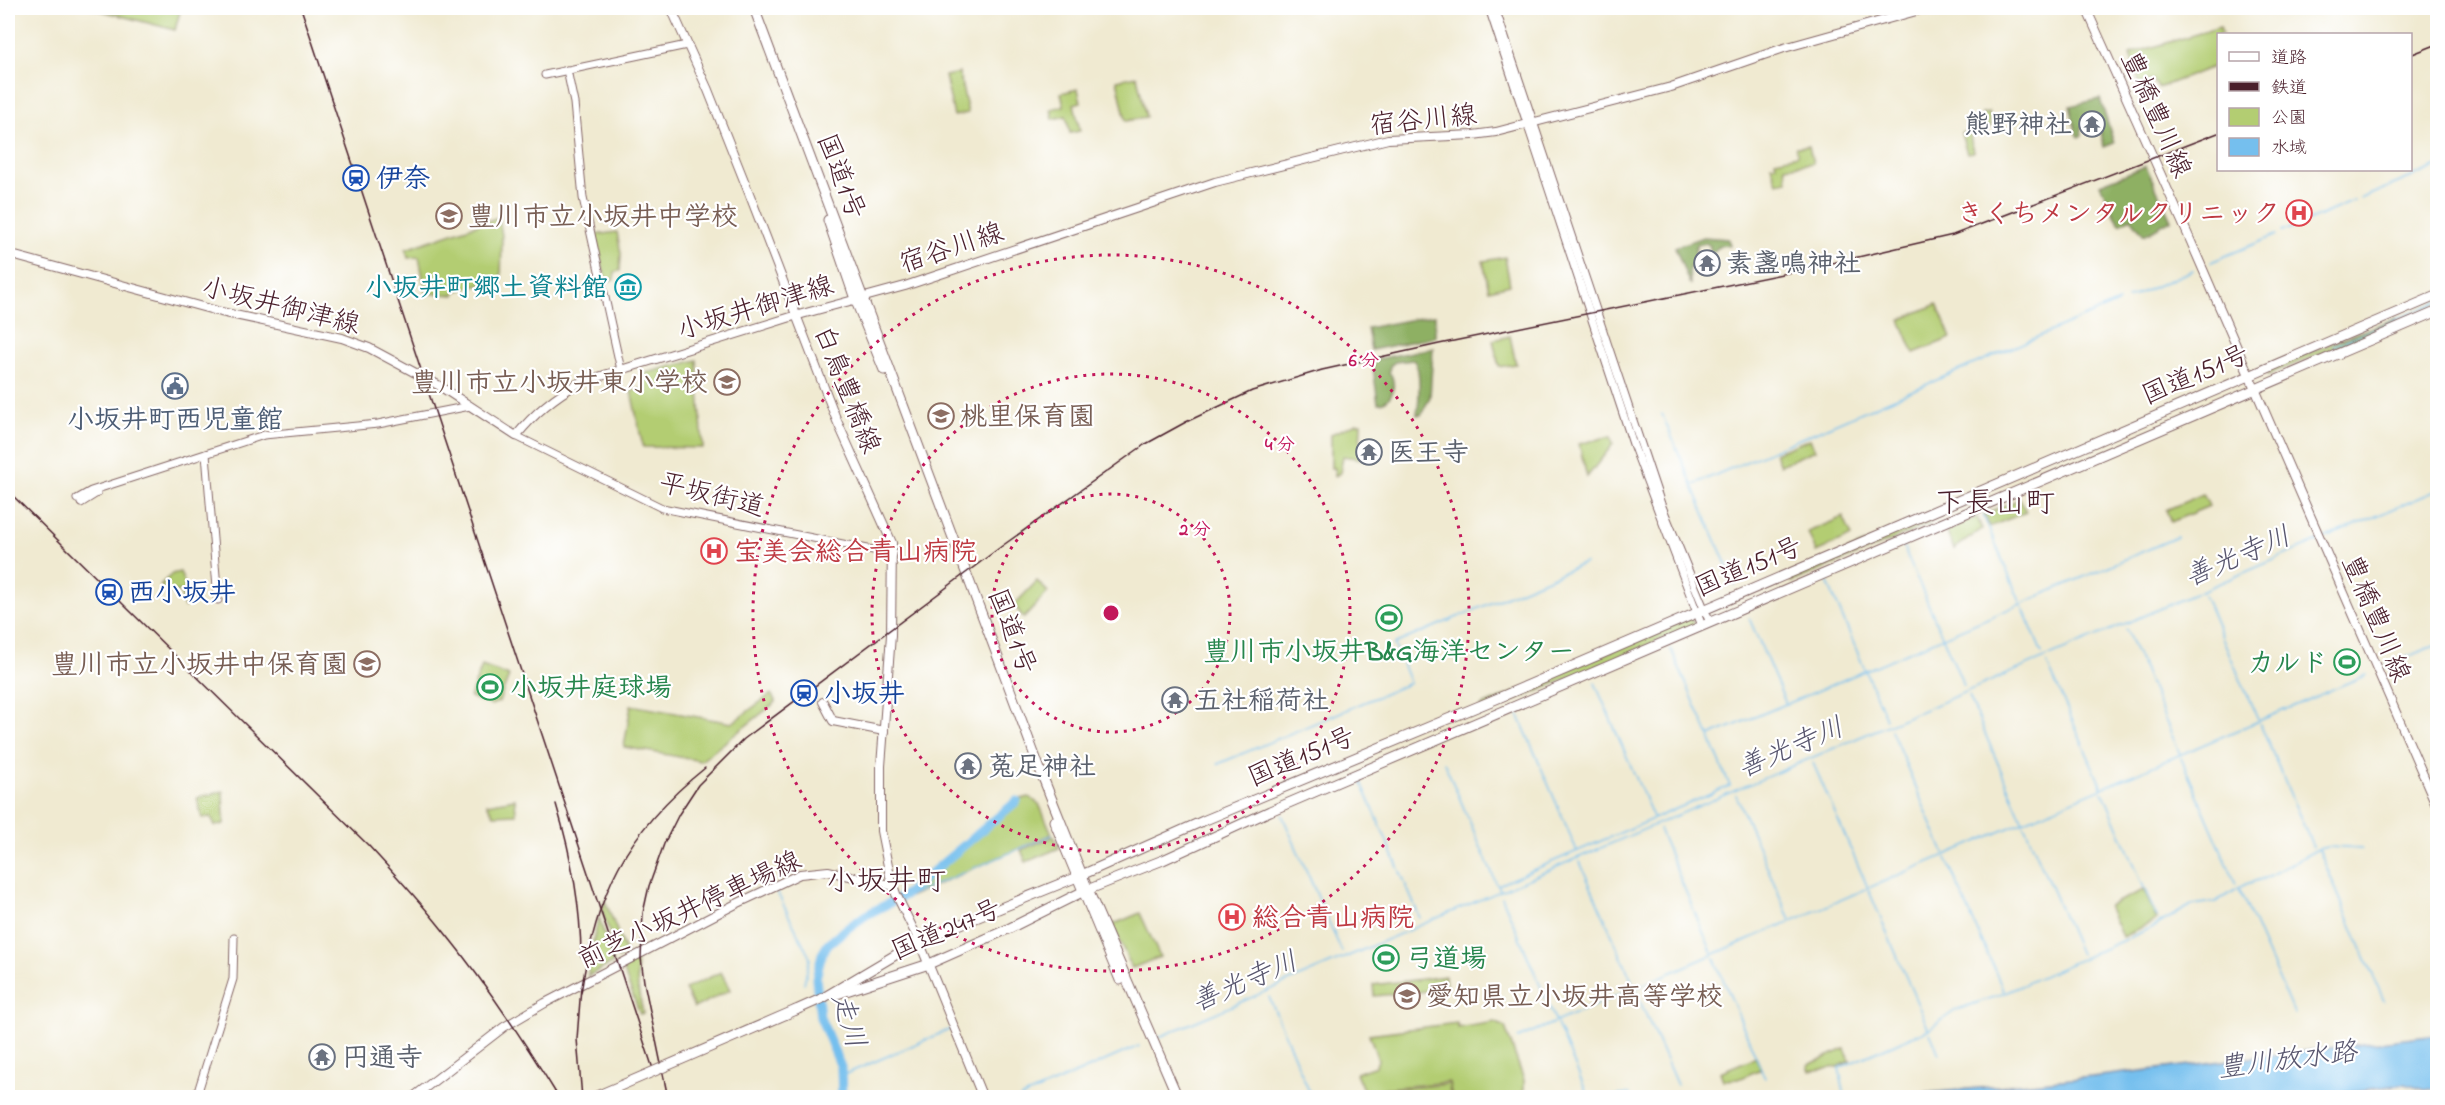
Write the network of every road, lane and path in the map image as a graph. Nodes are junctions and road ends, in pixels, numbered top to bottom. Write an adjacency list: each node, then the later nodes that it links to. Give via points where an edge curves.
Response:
1 (671, 8): 9 (main road, 白鳥豊橋線)
2 (748, 8): 15 (highway, 国道1号)
3 (754, 8): 15 (highway, 国道1号)
4 (1490, 8): 12 (street)
5 (1495, 8): 12 (street)
6 (1928, 8): 8 (main road, 宿谷川線)
7 (2086, 8): 19 (main road, 豊橋豊川線)
8 (1895, 11): 12 (main road, 宿谷川線, via 1671,87)
9 (687, 45): 10 (street); 17 (main road, 白鳥豊橋線)
10 (567, 70): 11 (street); 18 (street, via 583,198)
11 (545, 75)
12 (1531, 123): 15 (main road, 宿谷川線, via 1478,135 1388,139 1215,182); 27 (street, via 1634,447)
13 (8, 254): 21 (main road, 小坂井御津線, via 221,312 342,338 369,348)
14 (2438, 295): 19 (highway, 国道151号)
15 (859, 298): 17 (main road, 小坂井御津線); 32 (highway, 国道1号)
16 (2438, 311): 20 (highway, 国道151号)
17 (796, 316): 18 (main road, 小坂井御津線); 25 (main road, 白鳥豊橋線, via 837,421 889,536)
18 (621, 370): 22 (main road, 小坂井御津線, via 564,392)
19 (2249, 375): 20 (main road, 豊橋豊川線); 27 (highway, 国道151号)
20 (2255, 390): 28 (highway, 国道151号); 31 (main road, 豊橋豊川線)
21 (470, 406): 22 (main road, 小坂井御津線); 23 (street, via 378,424 264,435)
22 (516, 436): 25 (street, 平坂街道, via 662,508)
23 (206, 454): 24 (street, via 106,487); 26 (street)
24 (79, 501)
25 (893, 554): 30 (main road, 白鳥豊橋線)
26 (218, 600)
27 (1701, 611): 28 (street); 32 (highway, 国道151号)
28 (1706, 625): 34 (highway, 国道151号)
29 (823, 702): 30 (main road, via 833,721)
30 (884, 731): 33 (main road, via 881,831)
31 (2438, 809)
32 (1079, 875): 34 (highway, 国道1号); 36 (highway, 国道247号)
33 (894, 886): 36 (main road); 40 (main road, 前芝小坂井停車場線, via 828,871 800,874 545,1003 504,1027)
34 (1085, 891): 37 (highway, 国道247号); 43 (highway, 国道1号); 44 (highway, 国道1号)
35 (234, 938): 39 (street, via 233,979)
36 (919, 941): 37 (main road); 38 (highway, 国道247号)
37 (928, 964): 38 (highway, 国道247号); 42 (main road)
38 (823, 998): 41 (highway, 国道247号, bridge)
39 (196, 1098)
40 (411, 1098)
41 (592, 1098)
42 (982, 1098)
43 (1171, 1098)
44 (1178, 1098)

